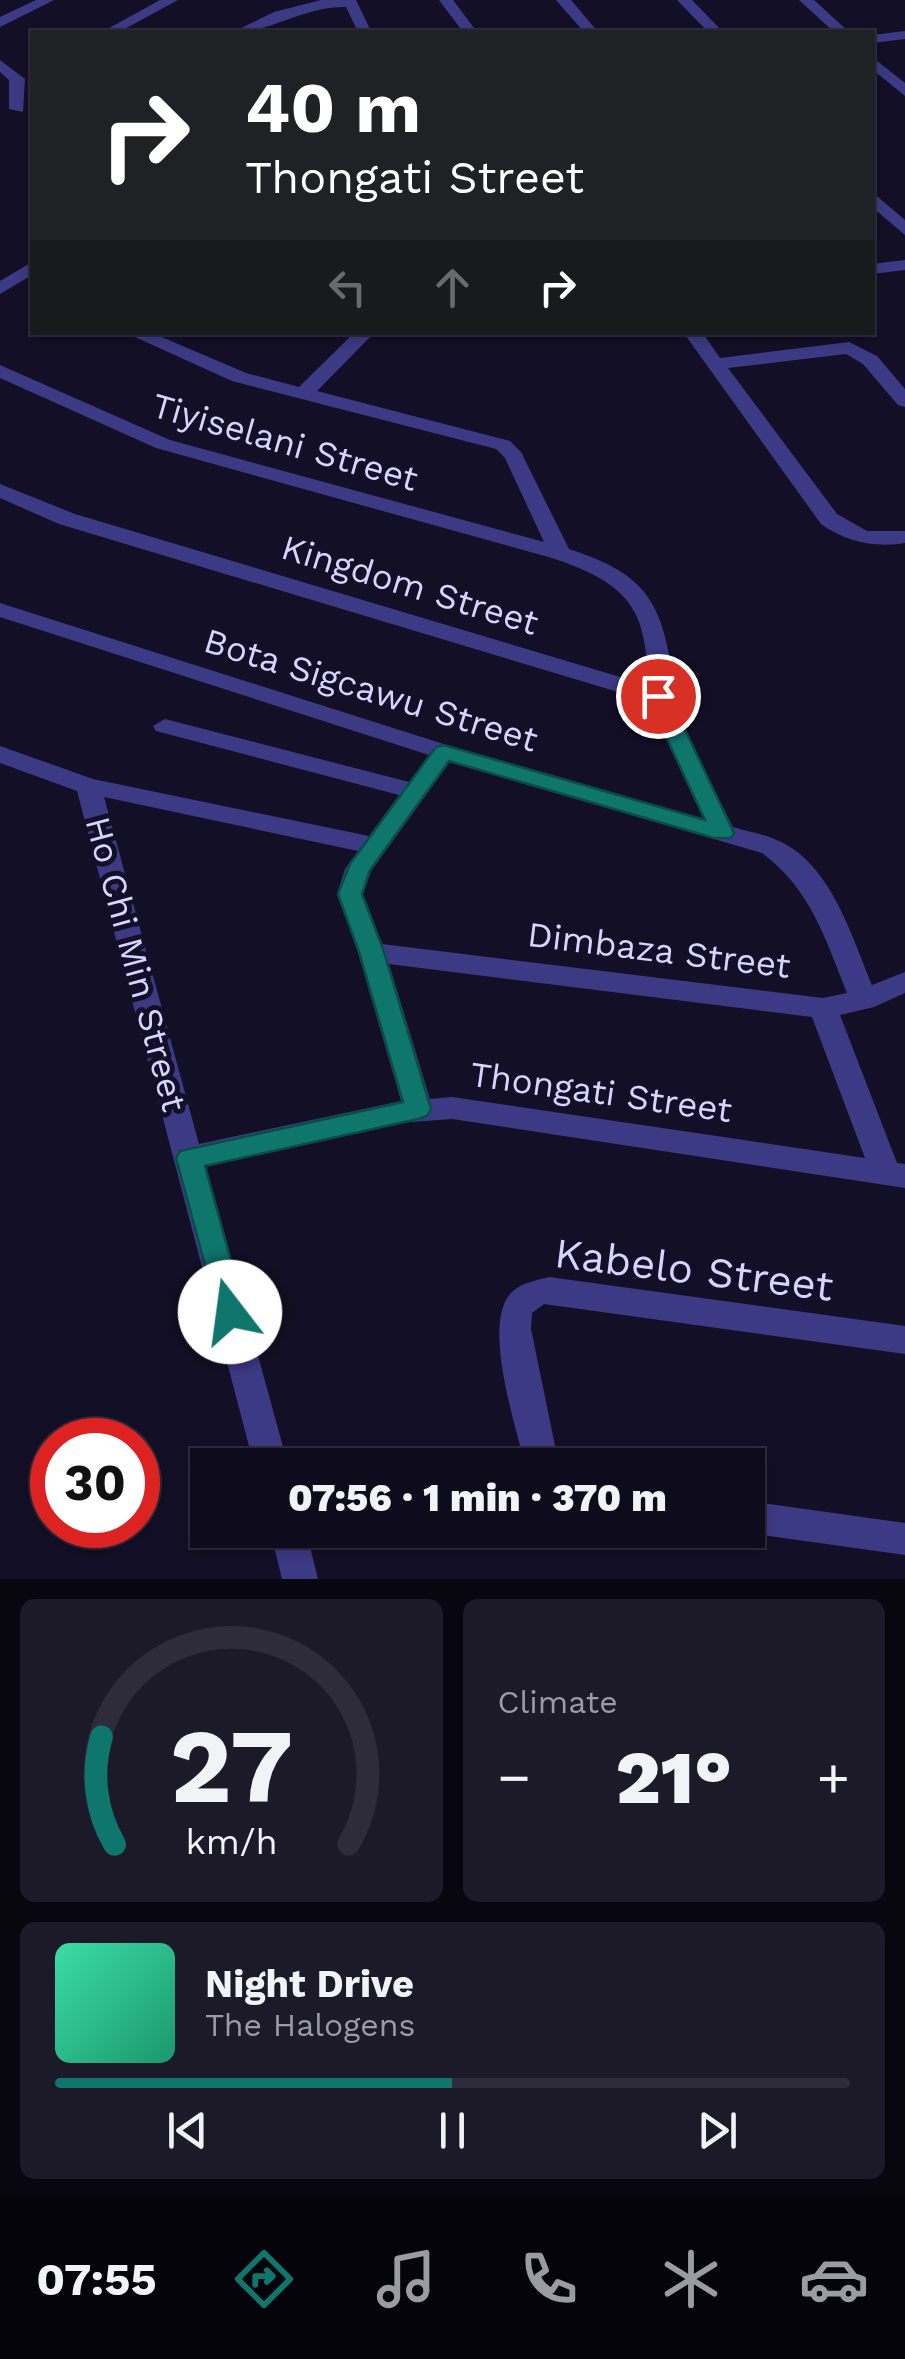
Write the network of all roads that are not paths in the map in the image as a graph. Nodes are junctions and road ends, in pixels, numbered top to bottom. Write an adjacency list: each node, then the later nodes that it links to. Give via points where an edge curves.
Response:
1 (47, 0): 8 (street)
2 (172, 0): 10 (street)
3 (446, 0): 12 (street)
4 (563, 0): 13 (street)
5 (684, 0): 14 (street)
6 (806, 0): 15 (street)
7 (292, 10): 9 (street, via 351,4); 11 (street)
8 (0, 23)
9 (363, 29)
10 (112, 30)
11 (245, 30)
12 (468, 30)
13 (589, 30)
14 (714, 30)
15 (840, 30)
16 (905, 35): 17 (street)
17 (875, 39)
18 (0, 64): 20 (street)
19 (875, 64): 21 (street)
20 (25, 75): 22 (street)
21 (905, 91)
22 (16, 109)
23 (875, 199): 24 (street)
24 (898, 214): 25 (street)
25 (905, 230)
26 (905, 265): 27 (street)
27 (875, 268)
28 (30, 273): 29 (street)
29 (0, 289)
30 (140, 335): 35 (street, via 217,370)
31 (363, 335): 35 (street)
32 (694, 335): 33 (street)
33 (715, 364): 36 (street, via 849,348 870,360); 38 (street, via 830,519 856,534)
34 (0, 370): 39 (street, Tiyiselani Street, via 162,444)
35 (304, 393): 39 (street, via 507,448)
36 (905, 401)
37 (0, 490): 41 (street, Kingdom Street, via 68,519)
38 (905, 537)
39 (560, 553): 41 (street, Tiyiselani Street, via 627,584 660,652)
40 (0, 610): 43 (street, Bota Sigcawu Street)
41 (658, 696): 47 (street)
42 (165, 726): 46 (street)
43 (444, 752): 46 (street); 47 (street, Bota Sigcawu Street)
44 (0, 754): 45 (street, Ho Chi Min Street)
45 (88, 786): 48 (street); 54 (street, Ho Chi Min Street)
46 (413, 792): 48 (street)
47 (722, 833): 51 (street, Bota Sigcawu Street, via 772,848 804,870)
48 (374, 846): 49 (street, via 350,894)
49 (372, 952): 52 (street, Dimbaza Street); 53 (street)
50 (905, 982): 51 (street)
51 (864, 1000): 52 (street)
52 (823, 1008): 55 (street, Dimbaza Street)
53 (418, 1109): 54 (street, Thongati Street); 55 (street, Thongati Street, via 486,1112)
54 (189, 1158): 57 (street, Ho Chi Min Street)
55 (895, 1174)
56 (905, 1340): 58 (street, Kabelo Street, via 534,1292 518,1308 514,1332)
57 (266, 1448)
58 (538, 1448)
59 (765, 1519): 60 (street)
60 (905, 1539)
61 (292, 1548): 62 (street)
62 (300, 1579)

